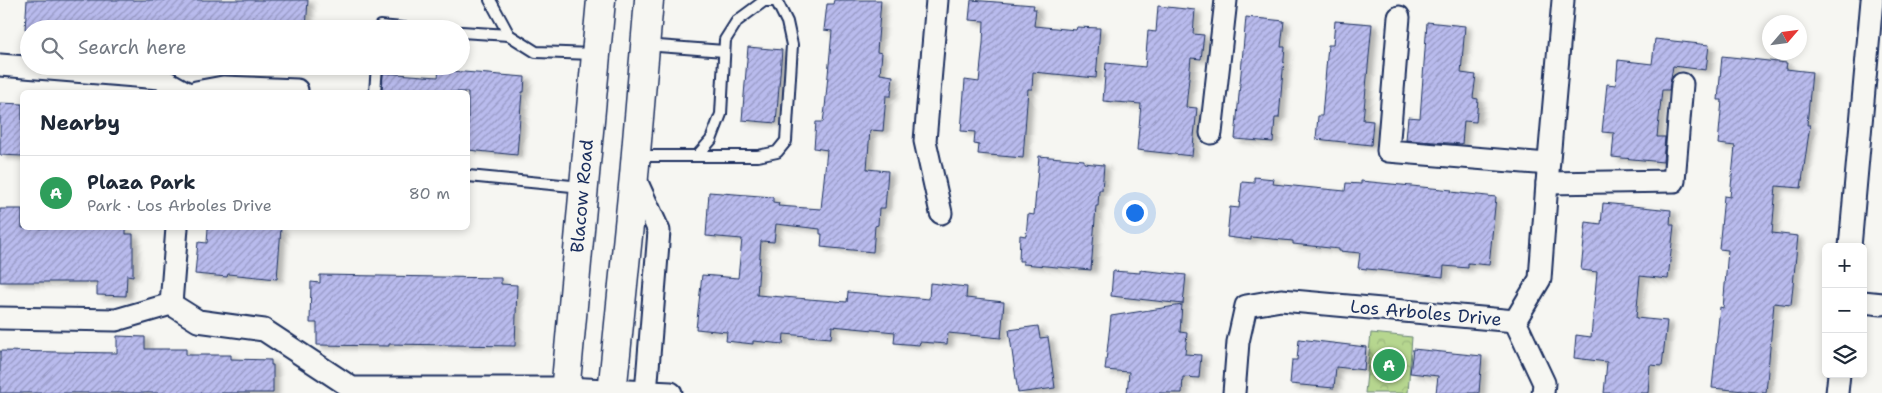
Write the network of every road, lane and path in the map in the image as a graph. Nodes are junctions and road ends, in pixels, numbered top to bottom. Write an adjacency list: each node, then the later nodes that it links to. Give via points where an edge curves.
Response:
1 (490, 0): 13 (lane)
2 (586, 0): 10 (main road)
3 (649, 0): 14 (main road)
4 (662, 0): 14 (main road)
5 (776, 0): 15 (lane, via 764,1 737,20 725,40); 27 (lane, via 787,22 792,45 786,141 777,152 758,156)
6 (937, 0): 32 (street, via 925,141)
7 (1226, 0): 26 (street)
8 (1563, 0): 29 (street, Los Arboles Drive)
9 (1872, 0): 34 (street)
10 (600, 12): 16 (main road, Blacow Road)
11 (1399, 17): 29 (street, via 1388,151)
12 (470, 33): 13 (lane)
13 (510, 35): 16 (lane, via 536,52)
14 (646, 36): 15 (lane); 28 (main road)
15 (724, 51): 27 (lane, via 721,114 711,140)
16 (596, 54): 31 (main road, Blacow Road)
17 (0, 66): 18 (street)
18 (20, 68)
19 (120, 75): 22 (street, via 160,78)
20 (376, 75): 25 (lane)
21 (1682, 84): 29 (street, via 1674,181)
22 (181, 90)
23 (207, 90): 24 (street, via 223,87)
24 (297, 90)
25 (375, 90)
26 (1210, 133)
27 (697, 156): 28 (lane)
28 (635, 166): 42 (main road); 43 (street, via 659,230)
29 (1547, 173): 39 (street, Los Arboles Drive, via 1540,279)
30 (470, 176): 31 (lane)
31 (584, 187): 41 (main road, Blacow Road)
32 (941, 213)
33 (177, 230): 36 (street)
34 (1850, 243)
35 (1867, 302): 37 (street)
36 (171, 304): 38 (street, via 116,320); 41 (street, via 198,321 264,330 352,388)
37 (1882, 304)
38 (0, 318)
39 (1516, 321): 45 (street, Los Arboles Drive, via 1281,300 1246,306 1238,342); 46 (street, via 1544,383)
40 (1839, 378): 47 (street)
41 (565, 390): 42 (street)
42 (612, 391): 43 (street)
43 (646, 392): 44 (street)
44 (672, 393)
45 (1234, 393)
46 (1543, 393)
47 (1837, 393)

